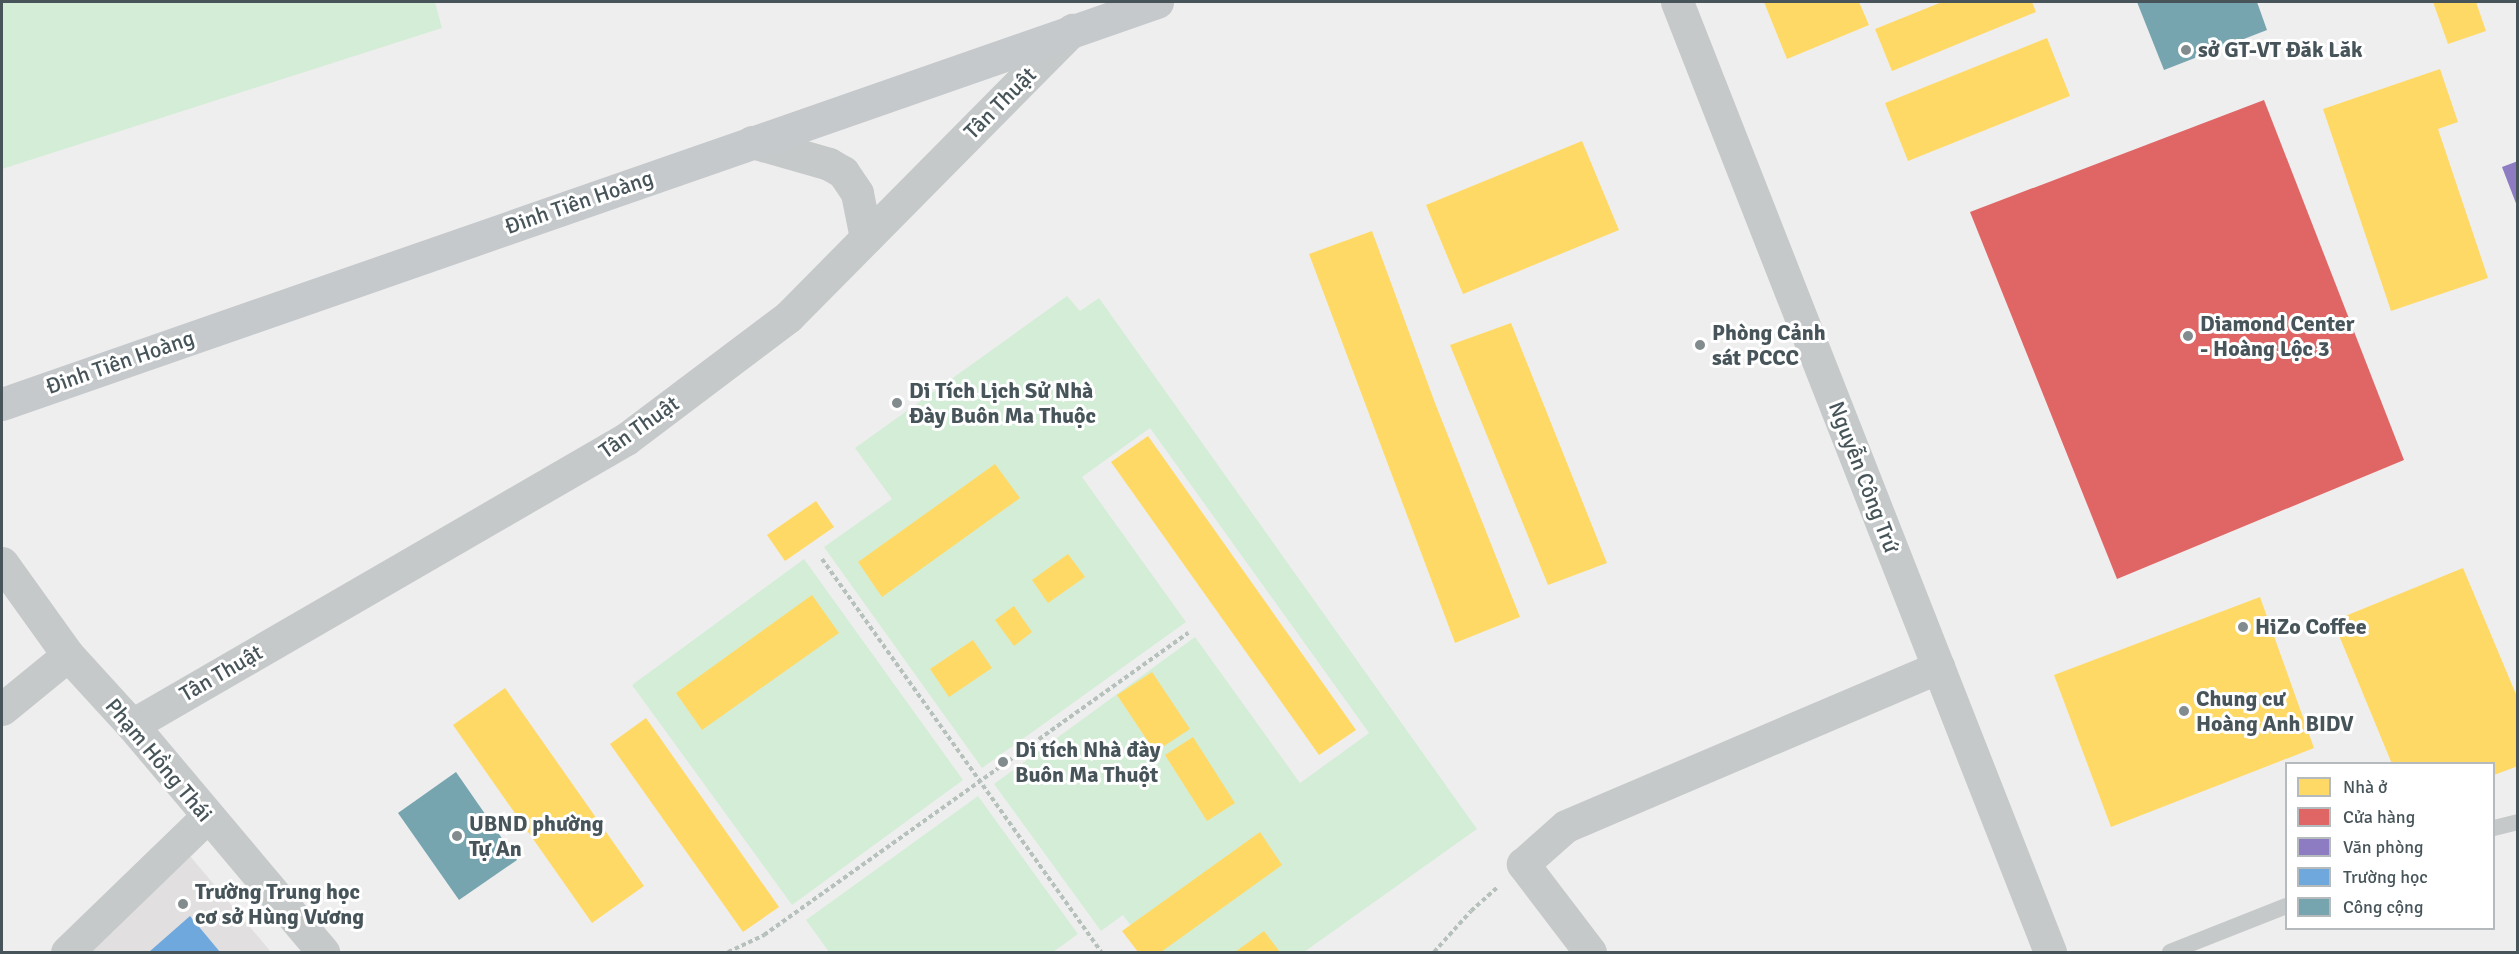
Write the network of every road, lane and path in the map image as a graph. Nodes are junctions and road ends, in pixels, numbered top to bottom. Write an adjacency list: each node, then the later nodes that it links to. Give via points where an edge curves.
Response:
1 (1157, 2): 3 (street, Đinh Tiên Hoàng)
2 (1677, 2): 11 (street, Nguyễn Công Trứ)
3 (1072, 30): 4 (street, Đinh Tiên Hoàng); 5 (street, Tân Thuật)
4 (752, 142): 5 (street, via 829,164 843,172 857,193); 6 (street, Đinh Tiên Hoàng)
5 (866, 238): 13 (street, Tân Thuật, via 788,317 626,440)
6 (2, 404)
7 (822, 559): 14 (path)
8 (2, 563): 10 (street, Phạm Hồng Thái)
9 (1188, 633): 14 (path)
10 (68, 655): 12 (street); 13 (street, Phạm Hồng Thái)
11 (1938, 667): 18 (street, via 1566,826); 26 (street, Nguyễn Công Trứ)
12 (2, 710)
13 (132, 725): 15 (street, Phạm Hồng Thái)
14 (980, 782): 22 (path, via 764,935); 23 (path)
15 (207, 817): 20 (street); 21 (street, Phạm Hồng Thái)
16 (2517, 822): 17 (lane)
17 (2495, 828)
18 (1523, 864): 24 (path, via 1471,911); 25 (street)
19 (2285, 906): 27 (lane)
20 (67, 952)
21 (323, 952)
22 (728, 952)
23 (1101, 952)
24 (1434, 952)
25 (1590, 952)
26 (2050, 952)
27 (2170, 952)

